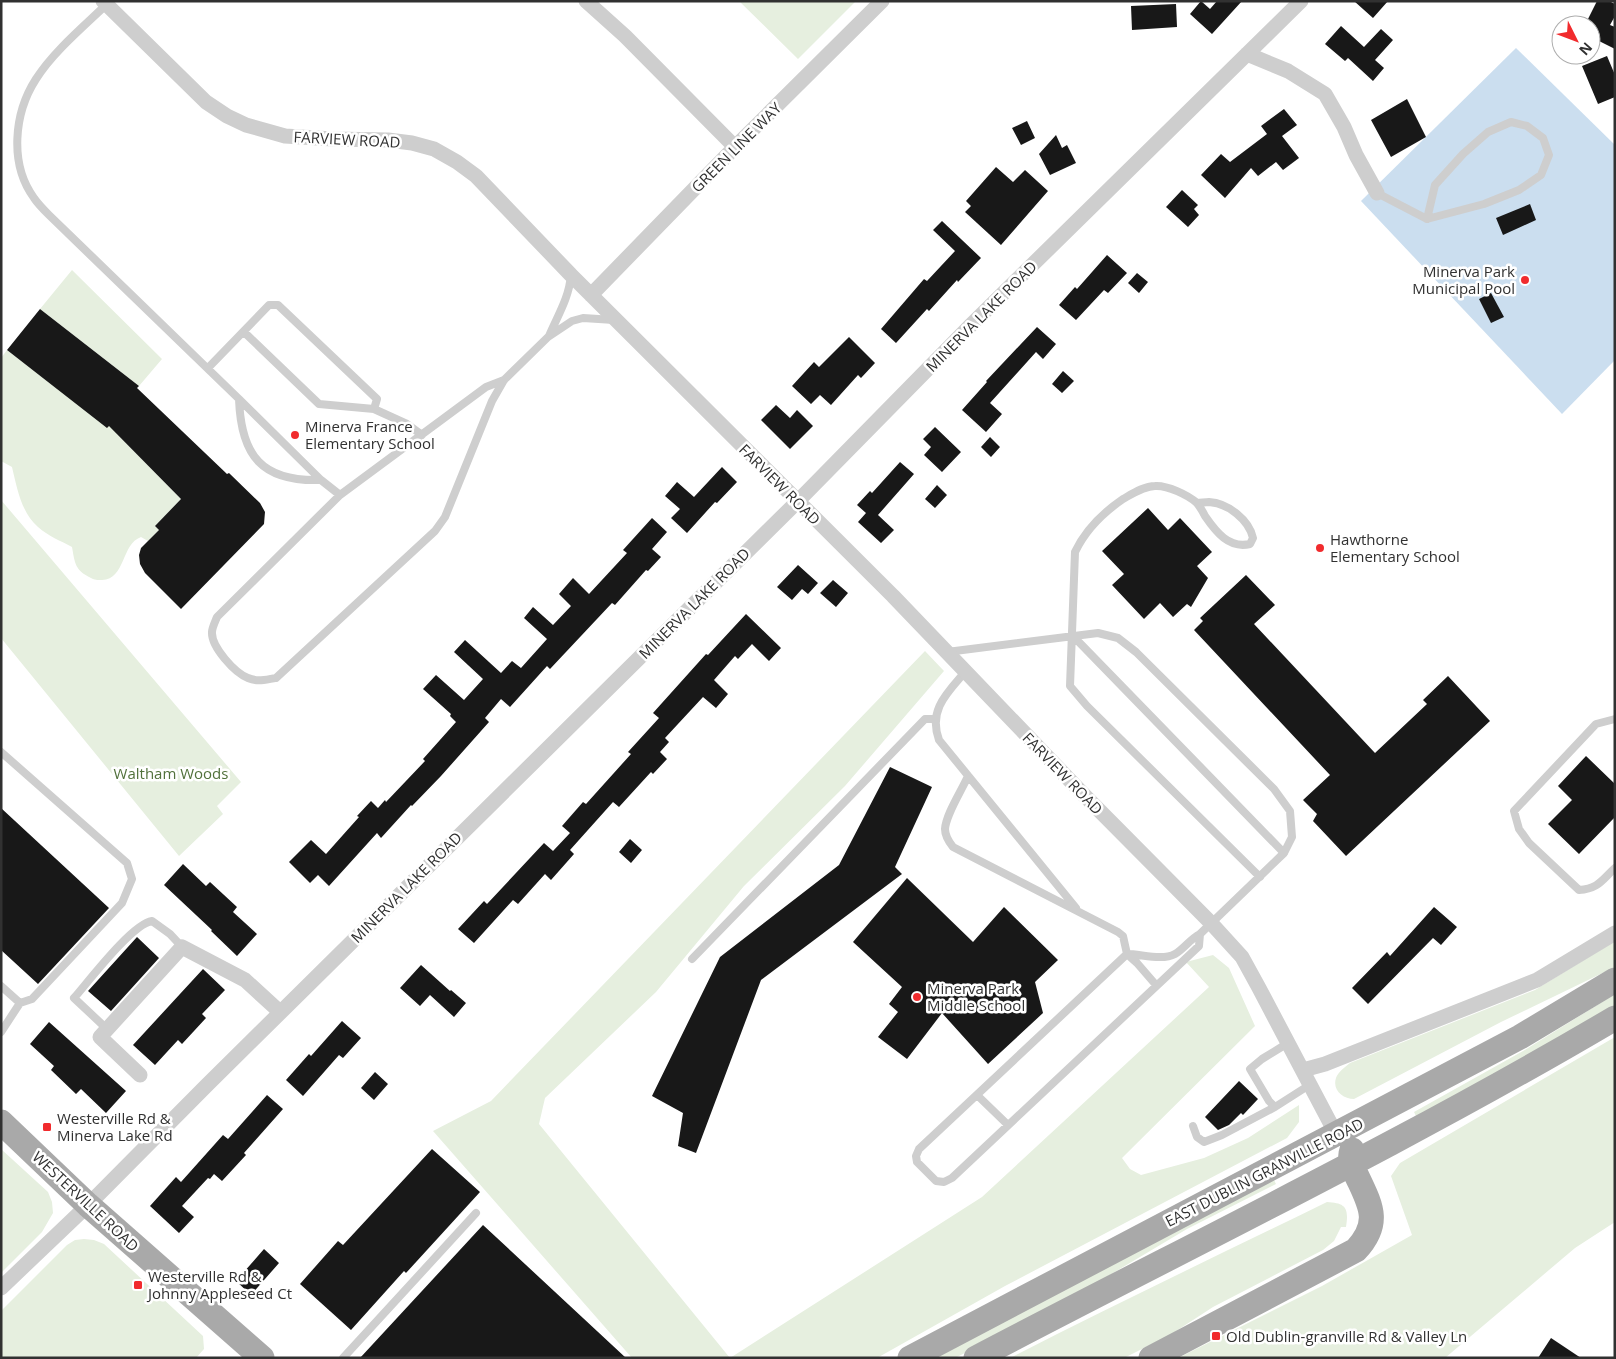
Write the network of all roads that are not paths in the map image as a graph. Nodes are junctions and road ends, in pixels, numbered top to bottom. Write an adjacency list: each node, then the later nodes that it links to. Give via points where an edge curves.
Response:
1 (586, 1): 6 (street)
2 (882, 1): 6 (street, GREEN LINE WAY)
3 (1300, 1): 5 (street, MINERVA LAKE ROAD)
4 (105, 3): 9 (street, FARVIEW ROAD, via 206,102 246,125 285,136 412,143 434,149 457,162 476,176); 14 (lane, via 36,79 22,107 18,158 23,178 33,198 49,215)
5 (1247, 54): 7 (street, via 1288,71 1325,94); 21 (street, MINERVA LAKE ROAD, via 977,319)
6 (735, 147): 10 (street, GREEN LINE WAY)
7 (1377, 193): 8 (lane)
8 (1427, 219): 8 (lane, via 1484,204 1518,190 1541,175 1549,155 1543,138 1527,126 1511,122 1488,132 1435,185)
9 (571, 275): 10 (street, FARVIEW ROAD); 13 (lane, via 566,301)
10 (591, 295): 11 (street, FARVIEW ROAD)
11 (616, 320): 13 (lane, via 583,318 572,321); 21 (street, FARVIEW ROAD)
12 (244, 332): 14 (lane); 17 (lane, via 319,404); 17 (lane, via 269,305 278,305 377,399)
13 (548, 337): 15 (lane)
14 (208, 368): 16 (lane)
15 (504, 380): 18 (lane, via 486,388); 20 (lane, via 492,400 445,517 435,531 276,678 258,681 246,677 232,667 215,646 212,632 217,617)
16 (239, 399): 19 (lane); 19 (lane, via 244,439 261,464 285,478)
17 (374, 409): 18 (lane, via 407,424)
18 (422, 435): 20 (lane)
19 (321, 480): 20 (lane)
20 (340, 495)
21 (797, 502): 24 (street, FARVIEW ROAD); 43 (street, MINERVA LAKE ROAD)
22 (1197, 504): 22 (lane, via 1212,527 1231,544 1250,544 1253,538 1251,529 1236,513 1210,502); 23 (lane, via 1174,490 1155,486 1135,492 1117,503 1083,536 1075,552)
23 (1073, 636): 24 (lane); 30 (lane); 30 (lane, via 1098,633 1118,638 1274,789 1290,811 1292,837); 32 (lane, via 1070,686)
24 (947, 652): 25 (street, FARVIEW ROAD)
25 (965, 672): 26 (lane, via 942,700); 34 (street, FARVIEW ROAD)
26 (935, 719): 29 (lane, via 939,740); 38 (lane, via 925,718)
27 (1615, 719): 31 (lane, via 1596,724 1514,811 1519,829 1529,843 1579,890 1597,887)
28 (1, 752): 42 (lane, via 127,863 132,879 122,902 32,999)
29 (968, 776): 33 (lane); 33 (lane, via 945,830 953,847)
30 (1284, 853): 32 (lane)
31 (1615, 868)
32 (1260, 877): 34 (lane)
33 (1078, 912): 37 (lane, via 1123,936)
34 (1205, 929): 37 (lane, via 1170,956); 40 (lane, via 1199,946); 48 (street, FARVIEW ROAD, via 1242,957)
35 (1615, 933): 49 (street, via 1537,980)
36 (183, 948): 43 (street, via 245,980); 45 (street); 45 (lane, via 152,921 132,933 74,998)
37 (1126, 954): 40 (lane); 52 (lane)
38 (692, 959)
39 (1615, 980): 47 (main road, EAST DUBLIN GRANVILLE ROAD)
40 (1156, 985): 55 (lane)
41 (1, 986): 42 (lane)
42 (20, 1003): 46 (lane)
43 (280, 1012): 59 (street, MINERVA LAKE ROAD)
44 (1615, 1018): 58 (main road)
45 (108, 1029): 50 (street, via 100,1037)
46 (1, 1032)
47 (1520, 1037): 57 (main road, EAST DUBLIN GRANVILLE ROAD); 58 (main road, via 1497,1064 1363,1139 1353,1148 1350,1156)
48 (1288, 1043): 49 (street, FARVIEW ROAD); 53 (lane, via 1250,1069 1268,1101)
49 (1303, 1070): 51 (street, FARVIEW ROAD)
50 (140, 1075)
51 (1311, 1084): 53 (lane); 57 (street, FARVIEW ROAD)
52 (977, 1094): 55 (lane); 55 (lane, via 919,1149 917,1162 936,1181 944,1182)
53 (1275, 1107): 56 (lane, via 1204,1142 1197,1137)
54 (1, 1122): 59 (main road, WESTERVILLE ROAD)
55 (1008, 1125)
56 (1194, 1126)
57 (1336, 1134): 62 (main road, via 1340,1144 1328,1158 1083,1288); 65 (main road, EAST DUBLIN GRANVILLE ROAD)
58 (1352, 1165): 62 (main road); 67 (main road, via 1372,1213 1366,1240 1356,1250)
59 (88, 1205): 61 (street, MINERVA LAKE ROAD); 64 (main road, WESTERVILLE ROAD)
60 (476, 1214): 63 (lane)
61 (1, 1288)
62 (1069, 1309): 66 (main road)
63 (346, 1357)
64 (262, 1358)
65 (910, 1358)
66 (976, 1358)
67 (1151, 1358)

